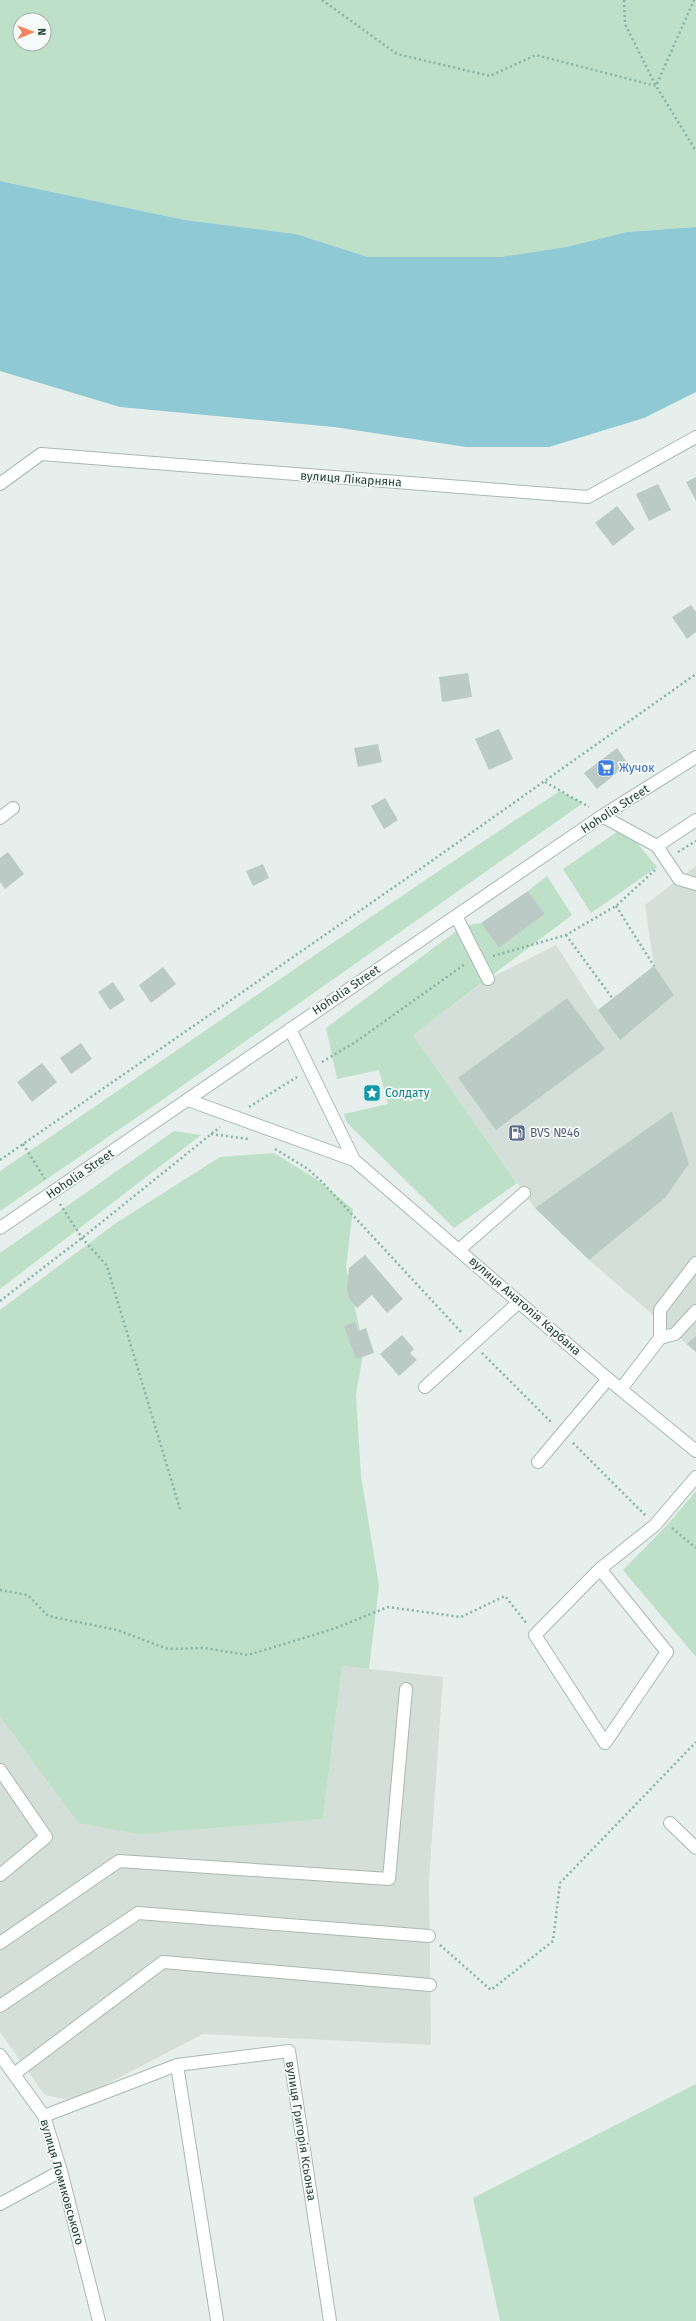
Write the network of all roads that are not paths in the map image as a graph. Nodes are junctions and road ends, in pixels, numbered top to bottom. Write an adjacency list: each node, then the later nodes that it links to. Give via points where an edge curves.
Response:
1 (696, 437): 2 (street, вулиця Лікарняна, via 588,497 41,454)
2 (0, 484)
3 (696, 757): 5 (street, Hoholia Street)
4 (13, 808): 6 (street)
5 (602, 816): 8 (street); 10 (street, Hoholia Street)
6 (0, 818)
7 (696, 820): 8 (street)
8 (657, 846): 9 (street, via 679,879)
9 (696, 884)
10 (456, 916): 11 (street); 12 (street, Hoholia Street)
11 (488, 979)
12 (290, 1029): 13 (street, Hoholia Street); 14 (street)
13 (188, 1100): 14 (street); 16 (street, Hoholia Street)
14 (354, 1160): 17 (street, вулиця Анатолія Карбана)
15 (524, 1193): 17 (street)
16 (0, 1228)
17 (460, 1249): 19 (street, вулиця Анатолія Карбана)
18 (696, 1263): 21 (street, via 660,1310)
19 (519, 1302): 22 (street, вулиця Анатолія Карбана); 23 (street)
20 (696, 1312): 21 (street, via 676,1334)
21 (660, 1338): 24 (street)
22 (608, 1379): 24 (street, вулиця Анатолія Карбана); 26 (street)
23 (426, 1387)
24 (621, 1389): 25 (street, вулиця Анатолія Карбана)
25 (696, 1451)
26 (538, 1462)
27 (696, 1477): 28 (street, via 655,1525)
28 (600, 1569): 28 (street, via 536,1635 605,1743 667,1652)
29 (406, 1689): 35 (street, via 389,1879 119,1861)
30 (0, 1770): 33 (street, via 46,1837)
31 (670, 1823): 32 (street)
32 (696, 1848)
33 (1, 1871)
34 (429, 1936): 37 (street, via 138,1913)
35 (0, 1943)
36 (430, 1985): 40 (street, via 164,1962)
37 (0, 2006)
38 (0, 2055): 40 (street, вулиця Ломиковського)
39 (176, 2064): 41 (street, вулиця Григорія Ксьонза); 44 (street); 46 (street, вулиця Григорія Ксьонза, via 289,2051)
40 (14, 2074): 41 (street, вулиця Ломиковського)
41 (44, 2116): 42 (street, вулиця Ломиковського)
42 (61, 2171): 43 (street); 45 (street, вулиця Ломиковського)
43 (0, 2204)
44 (217, 2320)
45 (99, 2321)
46 (330, 2321)

